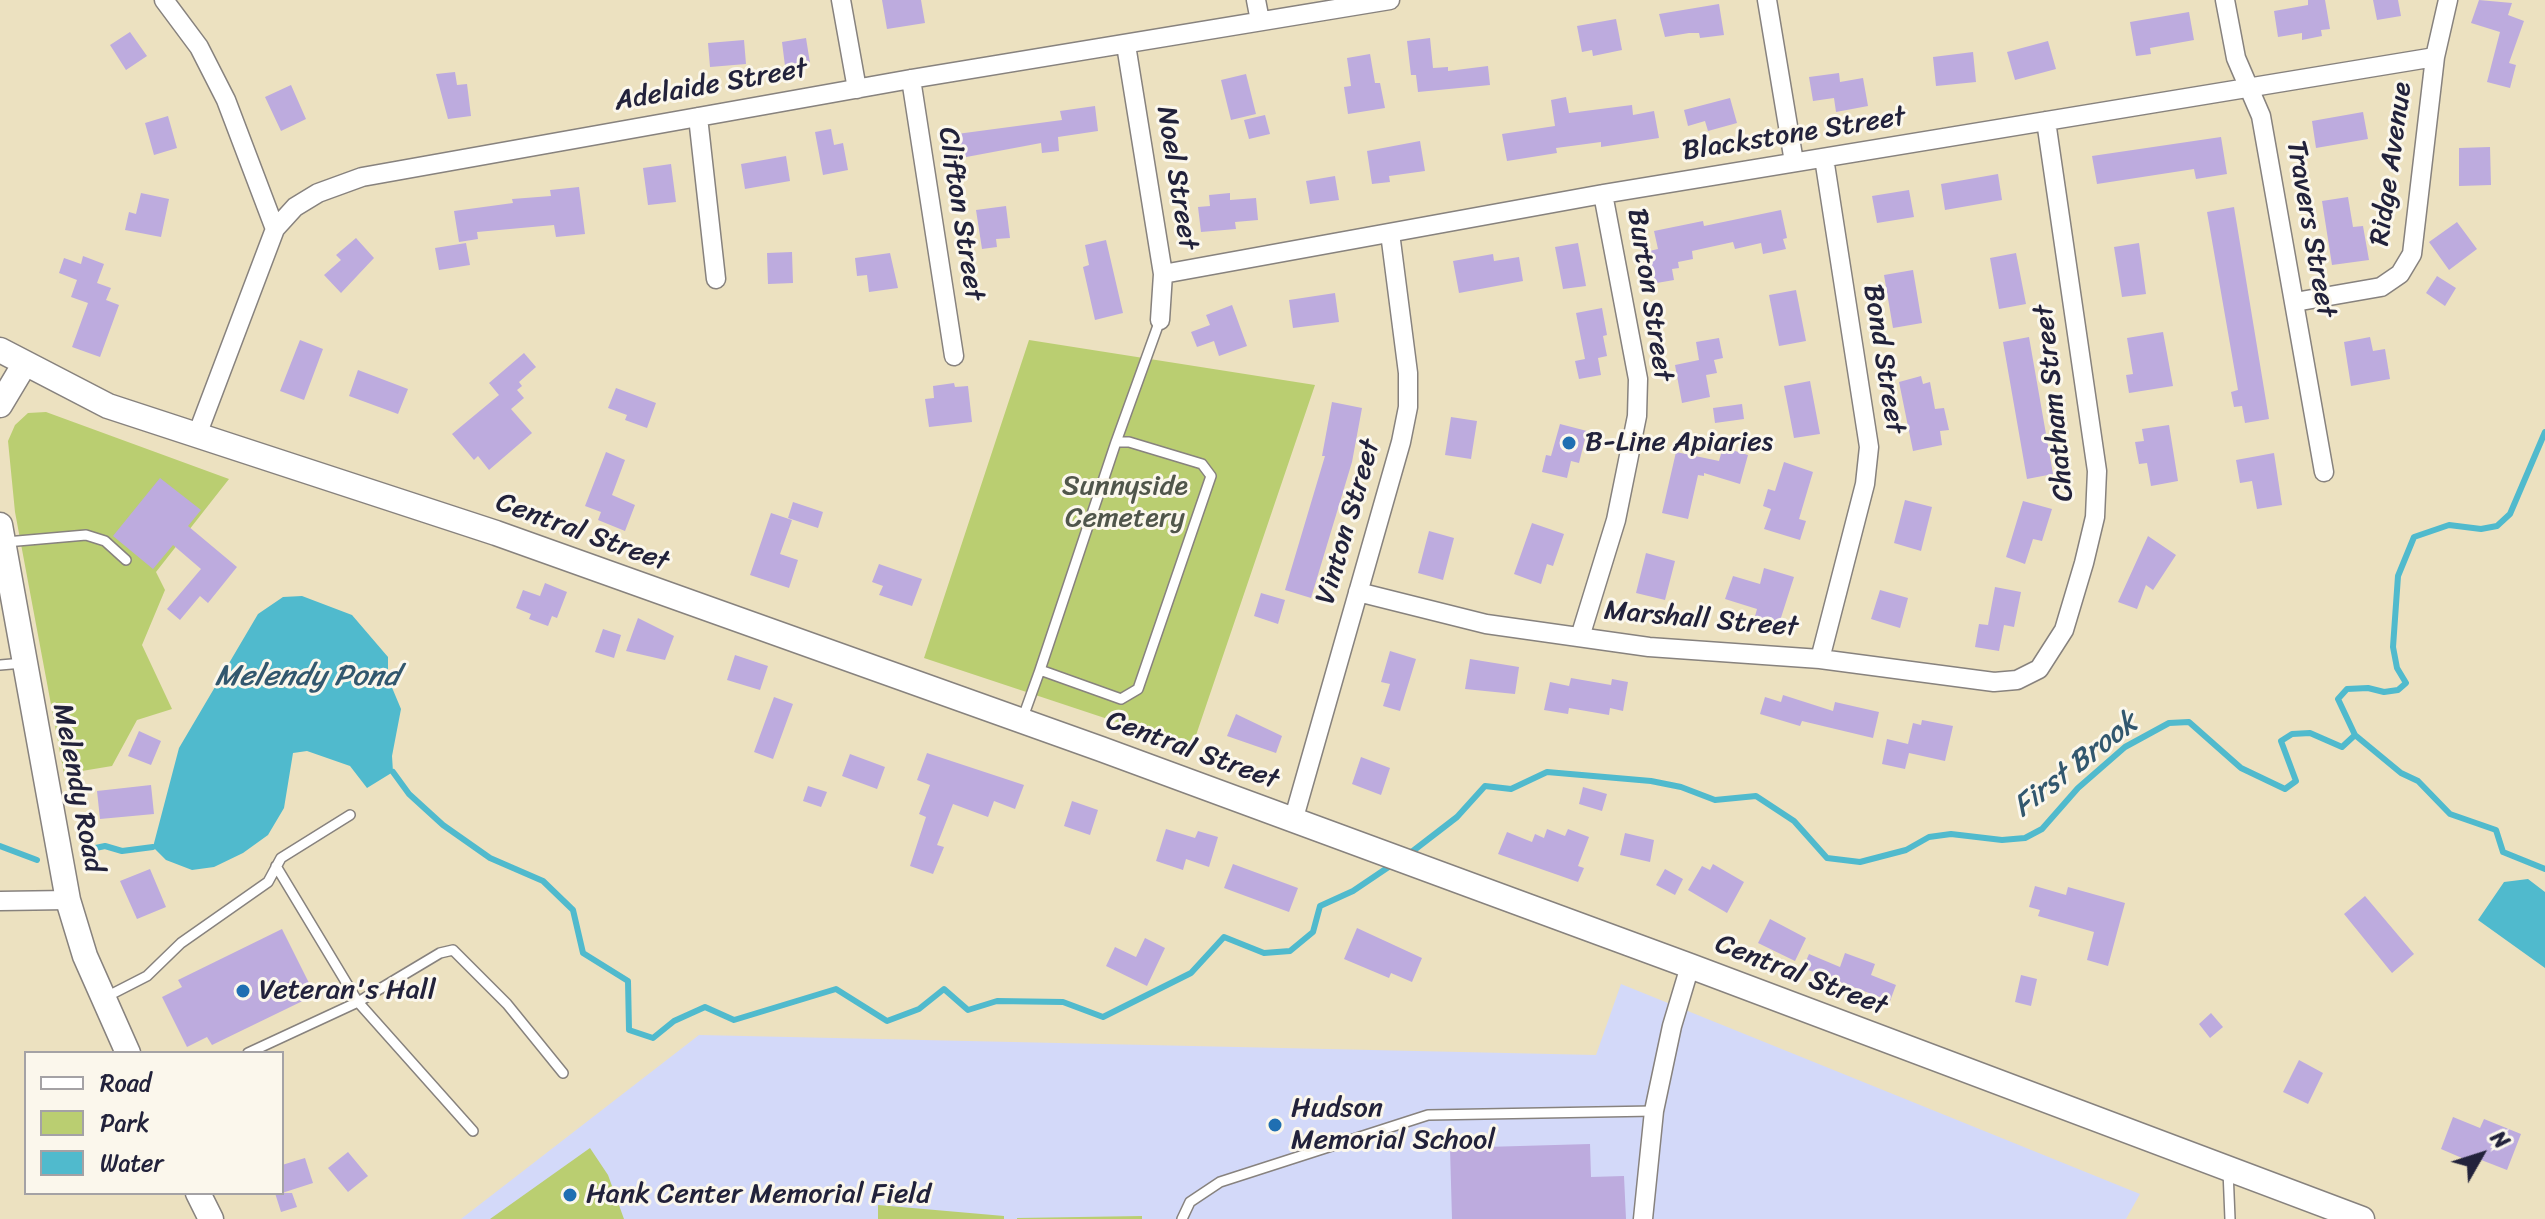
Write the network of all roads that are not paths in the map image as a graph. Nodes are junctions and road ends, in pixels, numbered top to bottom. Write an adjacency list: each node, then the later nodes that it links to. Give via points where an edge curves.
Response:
1 (164, 0): 19 (street, via 199,47 226,100)
2 (841, 0): 13 (street)
3 (1256, 0): 8 (street)
4 (1390, 0): 8 (street, Adelaide Street)
5 (1767, 0): 17 (street)
6 (2225, 0): 12 (street, Travers Street)
7 (2448, 0): 10 (street, Ridge Avenue)
8 (1260, 21): 9 (street, Adelaide Street)
9 (1126, 45): 11 (street, Adelaide Street); 21 (street, Noel Street)
10 (2435, 57): 12 (street, Blackstone Street); 23 (street, Ridge Avenue, via 2412,254 2400,274 2381,287)
11 (911, 79): 13 (street, Adelaide Street); 26 (street, Clifton Street)
12 (2246, 87): 15 (street, Blackstone Street); 23 (street, Travers Street, via 2261,116)
13 (857, 89): 14 (street, Adelaide Street)
14 (698, 117): 19 (street, Adelaide Street, via 362,177 306,200); 22 (street)
15 (2046, 121): 16 (street, Blackstone Street); 38 (street, Chatham Street, via 2097,471 2095,517 2084,563 2064,630)
16 (1824, 158): 17 (street, Blackstone Street); 36 (street, Bond Street, via 1869,447 1865,484)
17 (1794, 162): 18 (street, Blackstone Street)
18 (1603, 194): 20 (street, Blackstone Street); 35 (street, Burton Street, via 1638,379 1637,416 1616,520)
19 (275, 229): 29 (street, Adelaide Street)
20 (1390, 233): 21 (street, Blackstone Street); 34 (street, Vinton Street, via 1408,407)
21 (1163, 274): 24 (street, Noel Street)
22 (716, 279)
23 (2295, 302): 31 (street, Travers Street)
24 (1160, 320): 30 (lane)
25 (0, 350): 27 (street, Central Street)
26 (954, 356)
27 (24, 365): 28 (street); 29 (street, Central Street, via 108,406)
28 (0, 405)
29 (197, 435): 40 (street, Central Street, via 511,539)
30 (1116, 442): 39 (lane); 39 (lane, via 1202,464 1211,485 1134,695 1121,699)
31 (2324, 472)
32 (1, 537): 33 (lane, via 86,535 105,541); 37 (street, Melendy Road)
33 (126, 560)
34 (1358, 592): 35 (street, Marshall Street, via 1486,624); 42 (street, Vinton Street)
35 (1580, 637): 36 (street, Marshall Street, via 1664,649)
36 (1820, 659): 38 (street, Marshall Street, via 1994,682 2017,680)
37 (11, 664): 44 (street, Melendy Road)
38 (2039, 669)
39 (1040, 670): 40 (lane)
40 (1021, 721): 42 (street, Central Street)
41 (350, 815): 43 (lane)
42 (1293, 821): 46 (street, Central Street)
43 (276, 866): 47 (lane, via 268,882 181,943 147,976); 48 (lane)
44 (68, 900): 45 (street); 47 (street, Melendy Road)
45 (0, 901)
46 (1690, 966): 52 (street); 54 (street, Central Street)
47 (103, 998): 49 (street, Melendy Road)
48 (358, 1002): 50 (lane); 51 (lane, via 453,950 507,1004); 53 (lane)
49 (127, 1051)
50 (252, 1051)
51 (563, 1073)
52 (1654, 1111): 57 (lane, via 1428,1115 1220,1182 1190,1202); 58 (street)
53 (473, 1131)
54 (2228, 1170): 59 (lane); 60 (street, Central Street)
55 (199, 1195): 56 (street)
56 (211, 1219)
57 (1182, 1219)
58 (1643, 1219)
59 (2230, 1219)
60 (2362, 1219)

